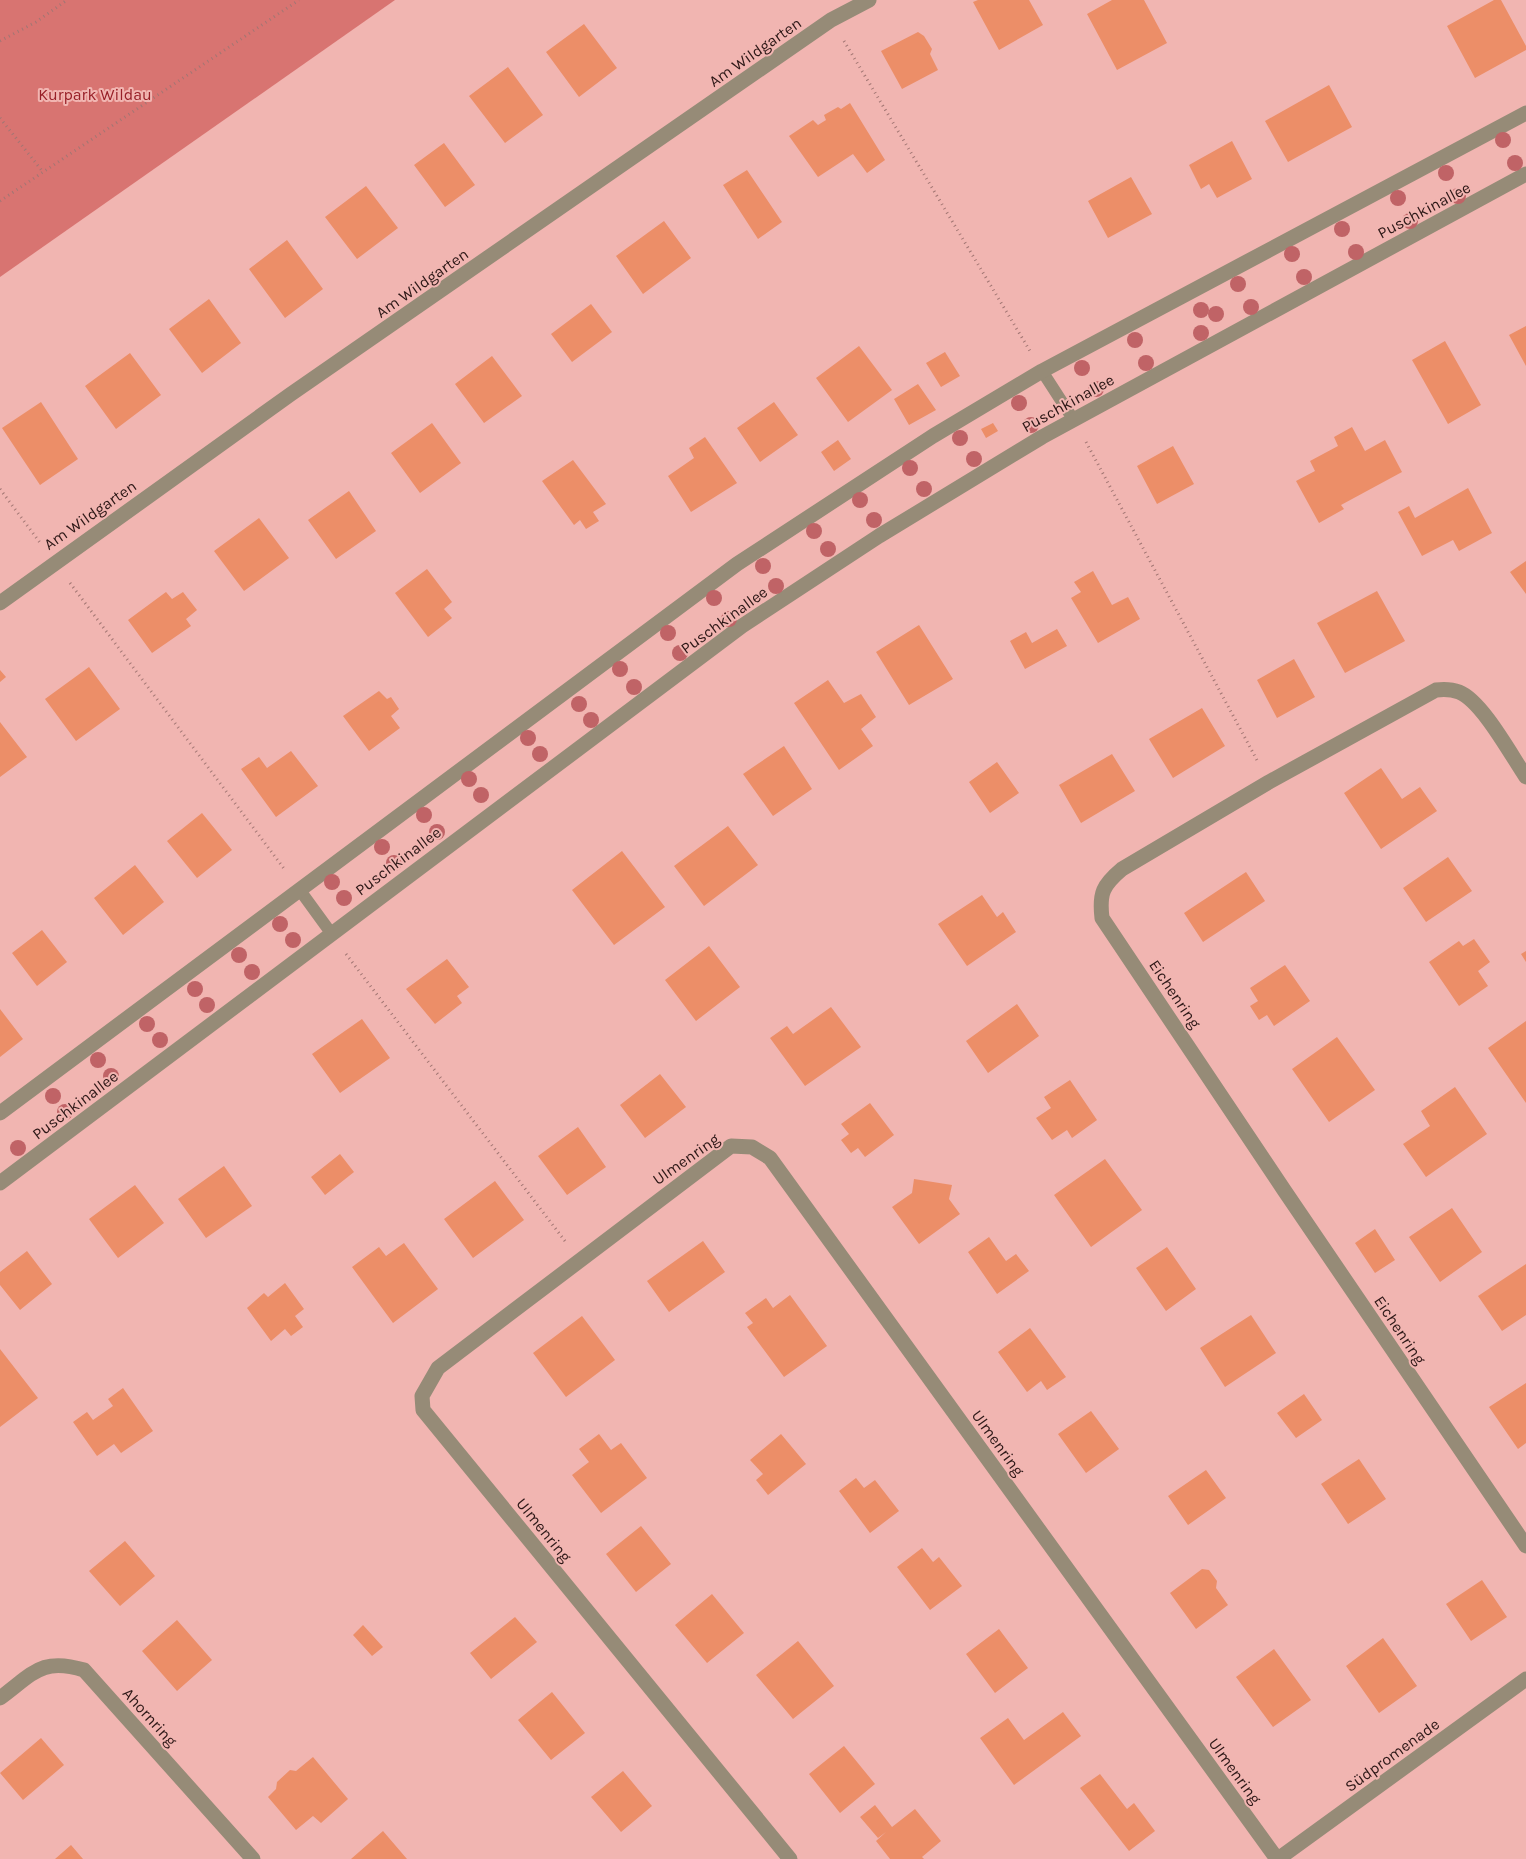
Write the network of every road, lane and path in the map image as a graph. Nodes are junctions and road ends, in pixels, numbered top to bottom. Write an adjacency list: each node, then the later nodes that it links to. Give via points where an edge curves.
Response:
1 (67, 0): 5 (path, via 36,22)
2 (299, 0): 8 (path)
3 (869, 0): 4 (street, Am Wildgarten)
4 (831, 20): 11 (path); 14 (street, Am Wildgarten)
5 (0, 41)
6 (1526, 113): 11 (street)
7 (0, 118): 8 (path)
8 (43, 172): 10 (path)
9 (1526, 174): 12 (street, Puschkinallee)
10 (0, 201)
11 (1042, 370): 12 (lane); 18 (street, via 933,436 737,564)
12 (1073, 419): 17 (path); 19 (street, Puschkinallee, via 909,516 742,626)
13 (0, 490): 14 (path)
14 (54, 562): 15 (street, Am Wildgarten); 18 (path)
15 (0, 603)
16 (1526, 777): 17 (street, Eichenring, via 1478,706 1451,689 1430,692)
17 (1269, 782): 23 (street, Eichenring, via 1122,869 1109,880 1100,901 1102,918)
18 (299, 889): 19 (lane); 20 (street)
19 (330, 933): 21 (street, Puschkinallee); 22 (path)
20 (0, 1113)
21 (0, 1183)
22 (579, 1260): 27 (street, Ulmenring, via 438,1368 422,1396 423,1410); 28 (street, Ulmenring, via 731,1146 752,1147 770,1158)
23 (1526, 1546)
24 (1526, 1679): 28 (street, Südpromenade)
25 (0, 1698): 26 (street, Ahornring, via 42,1667 64,1664 84,1670)
26 (253, 1859)
27 (790, 1859)
28 (1277, 1859)

